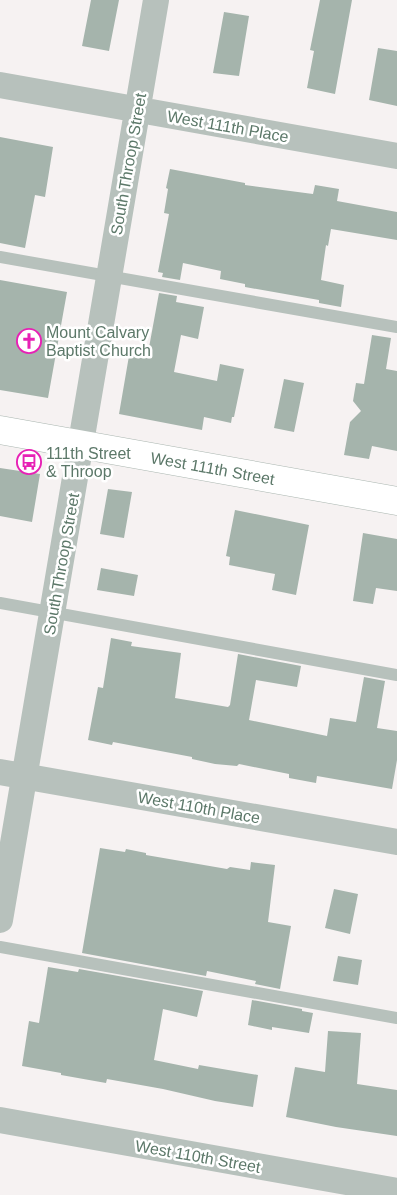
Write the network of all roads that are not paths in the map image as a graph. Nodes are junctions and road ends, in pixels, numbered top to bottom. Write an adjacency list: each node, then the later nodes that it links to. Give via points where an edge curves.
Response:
1 (156, 0): 3 (street, South Throop Street)
2 (0, 85): 3 (street, West 111th Place)
3 (138, 109): 4 (street, West 111th Place); 6 (street, South Throop Street)
4 (397, 156)
5 (0, 257): 6 (lane)
6 (110, 276): 7 (lane); 9 (street, South Throop Street)
7 (397, 327)
8 (0, 430): 9 (main road, West 111th Street)
9 (81, 444): 10 (main road, West 111th Street); 12 (street, South Throop Street)
10 (397, 501)
11 (0, 603): 12 (lane)
12 (53, 613): 13 (lane); 14 (street, South Throop Street)
13 (397, 674)
14 (12, 774): 15 (street, West 110th Place); 16 (street, South Throop Street)
15 (397, 842)
16 (0, 920)
17 (0, 948): 18 (lane)
18 (397, 1018)
19 (0, 1120): 20 (street, West 110th Street)
20 (397, 1191)

